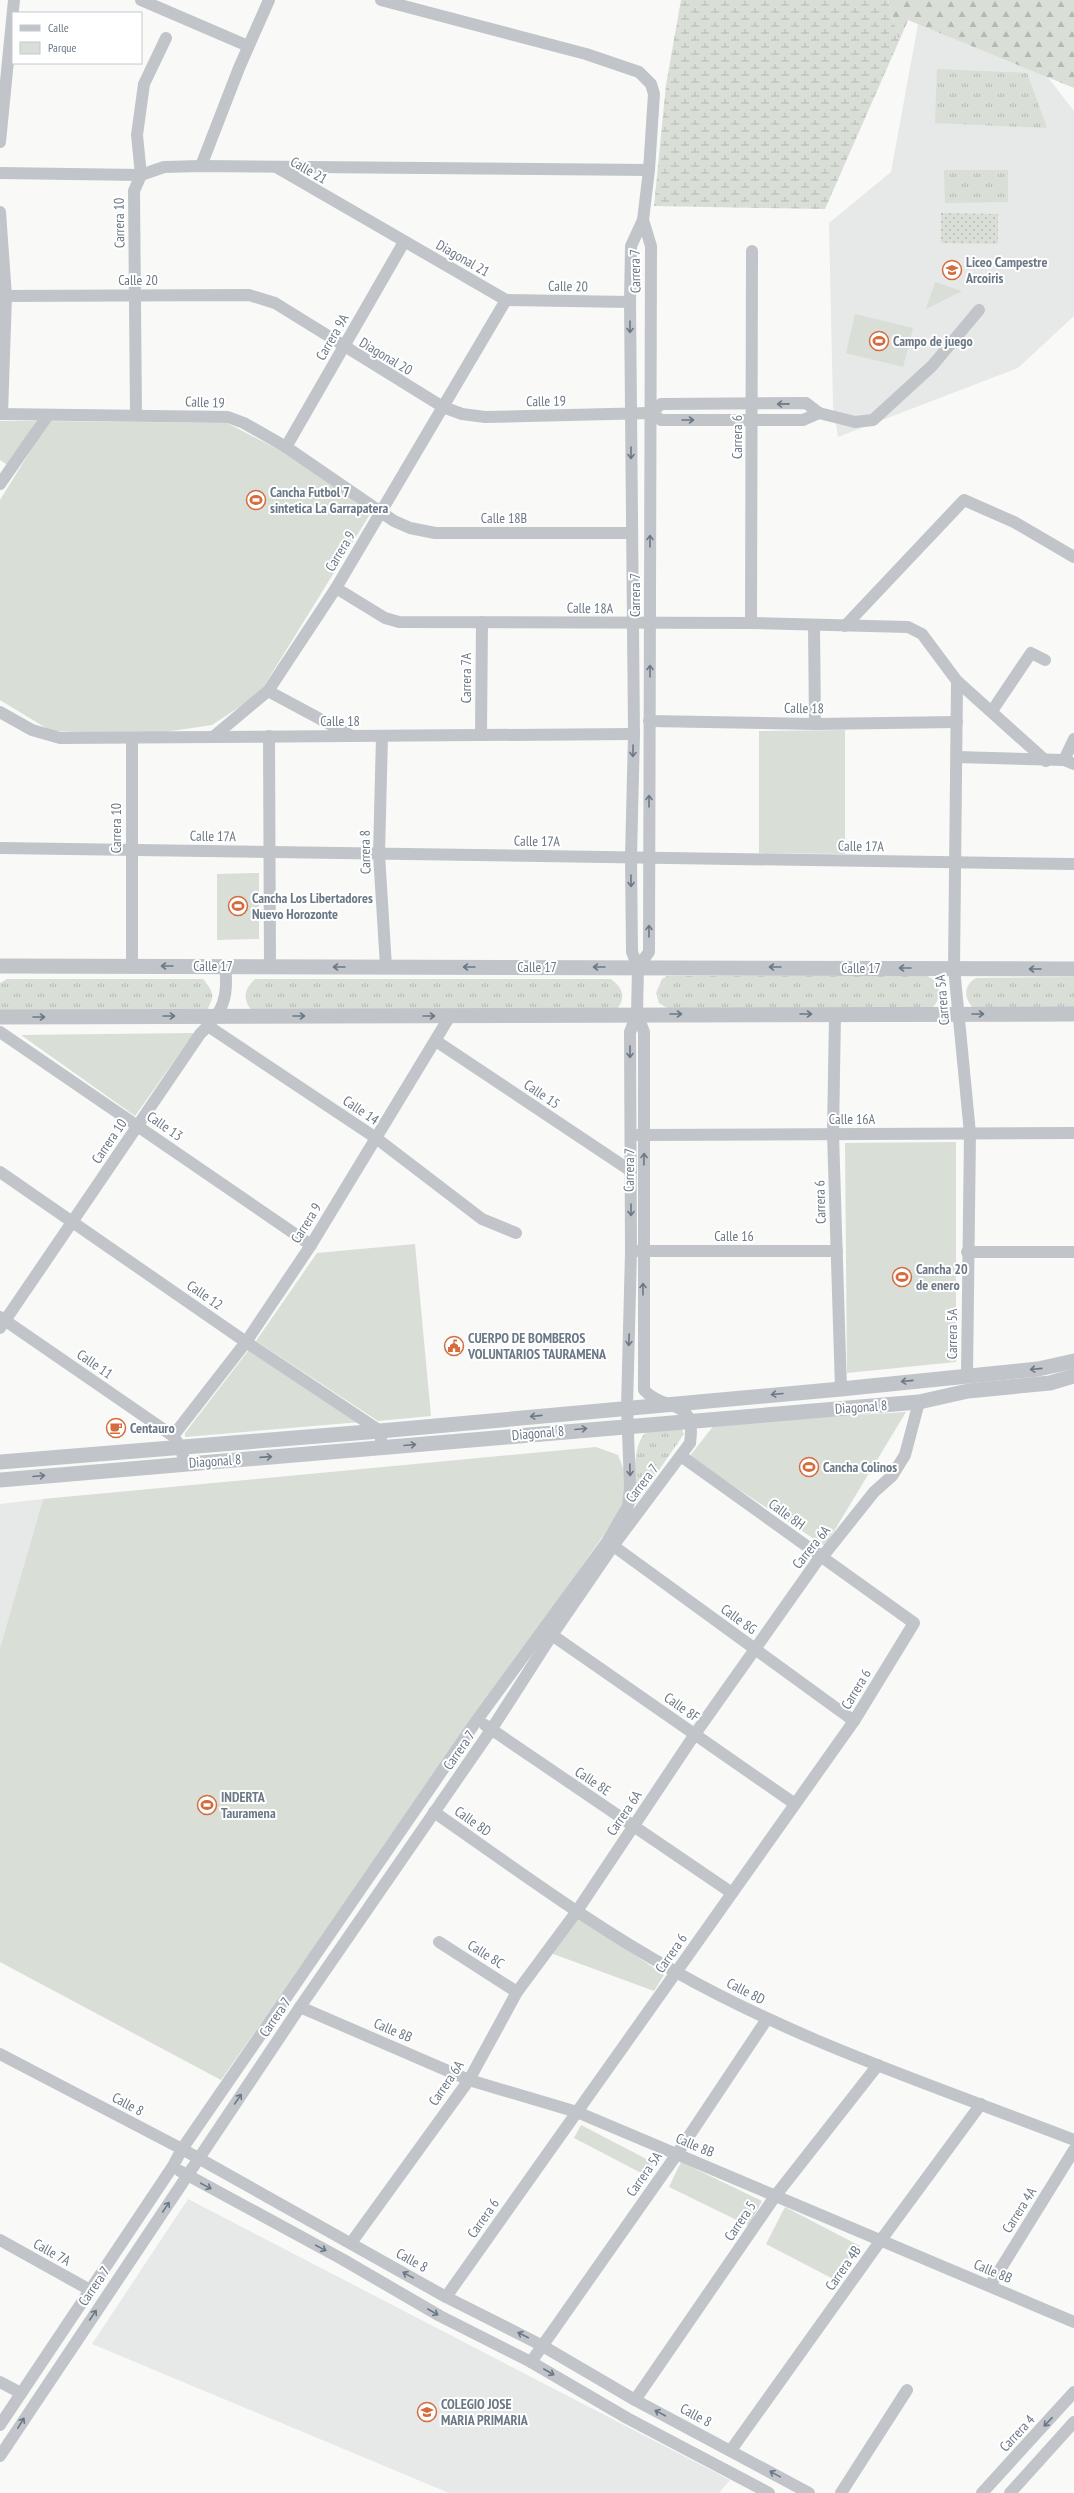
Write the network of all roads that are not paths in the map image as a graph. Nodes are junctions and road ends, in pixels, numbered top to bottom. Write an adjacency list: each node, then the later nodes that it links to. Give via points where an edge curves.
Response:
1 (14, 0): 7 (street)
2 (141, 0): 6 (street)
3 (269, 0): 6 (street)
4 (381, 0): 11 (street, Carrera 7, via 586,54 639,72 651,84 654,94)
5 (166, 38): 13 (street, Carrera 10, via 144,84 137,135)
6 (248, 46): 9 (street)
7 (4, 52): 8 (street)
8 (0, 142)
9 (201, 166): 10 (street, Calle 21); 13 (street, Calle 21, via 164,167)
10 (277, 168): 11 (street); 16 (street, Calle 21)
11 (649, 170): 15 (street, Carrera 7)
12 (0, 173): 13 (street)
13 (141, 176): 18 (street, Carrera 10, via 134,191)
14 (0, 212): 19 (street)
15 (643, 220): 21 (street, Carrera 7, via 631,246); 27 (street, Carrera 7, via 651,246)
16 (404, 242): 20 (street, Diagonal 21); 24 (street, Carrera 9A)
17 (752, 251): 25 (street, Carrera 6)
18 (135, 294): 19 (street, Calle 20); 22 (street, Calle 20, via 249,295); 32 (street, Carrera 10)
19 (3, 296): 28 (street)
20 (506, 300): 21 (street, Calle 20); 26 (street, Carrera 9)
21 (630, 302): 29 (street, Carrera 7, one-way to 29)
22 (274, 303): 24 (street, Diagonal 20)
23 (980, 310): 30 (street, via 932,366 872,420 855,422)
24 (343, 348): 26 (street, Diagonal 20); 34 (street, Carrera 9A)
25 (752, 404): 27 (street, Calle 19, via 661,404); 30 (street, Calle 19, one-way to 25, via 806,404); 33 (street, Carrera 6)
26 (442, 408): 29 (street, Calle 19, via 485,417); 36 (street, Carrera 9)
27 (650, 413): 29 (street, Calle 19); 33 (street, Calle 19, one-way to 33, via 661,420); 43 (street, Carrera 7, one-way to 27)
28 (1, 414): 31 (street, Calle 19)
29 (630, 414): 37 (street, Carrera 7, one-way to 37)
30 (823, 414): 33 (street, Calle 19, via 803,420)
31 (48, 415): 32 (street, Calle 19); 35 (street)
32 (136, 415): 34 (street, Calle 19, via 228,417 244,423)
33 (752, 420): 42 (street, Carrera 6)
34 (286, 447): 36 (street, Calle 19)
35 (2, 478)
36 (380, 513): 37 (street, Calle 18B, via 410,528 435,533); 39 (street, Carrera 9)
37 (631, 533): 41 (street, Carrera 7)
38 (1074, 557): 45 (street, via 1014,522 964,500)
39 (336, 588): 40 (street, Calle 18A, via 385,618 399,622); 48 (street, Carrera 9)
40 (482, 622): 41 (street, Calle 18A); 55 (street, Carrera 7A)
41 (633, 623): 43 (street, Calle 18A); 54 (street, Carrera 7)
42 (751, 623): 43 (street, Calle 18A); 44 (street, Calle 18A)
43 (650, 624): 51 (street, Carrera 7, one-way to 43)
44 (814, 626): 45 (street, Calle 18A); 53 (street)
45 (845, 626): 47 (street, Calle 18A, via 908,627 922,634)
46 (1045, 660): 49 (street, via 1031,652)
47 (957, 682): 49 (street); 52 (street, Carrera 5A)
48 (268, 691): 57 (street); 59 (street, Carrera 9)
49 (992, 711): 63 (street)
50 (0, 712): 60 (street, Calle 18, via 46,736)
51 (649, 721): 53 (street, Calle 18); 70 (street, Carrera 7, one-way to 51)
52 (957, 722): 53 (street, Calle 18); 62 (street, Carrera 5A)
53 (816, 724)
54 (634, 734): 55 (street, Calle 18); 69 (street, Carrera 7, one-way to 69)
55 (481, 735): 58 (street, Calle 18)
56 (269, 736): 57 (street, Calle 18); 59 (street, Calle 18); 67 (street)
57 (352, 736): 58 (street, Calle 18)
58 (382, 736): 68 (street, Carrera 8)
59 (213, 737): 60 (street, Calle 18)
60 (132, 738): 66 (street, Carrera 10)
61 (1074, 739): 64 (street)
62 (957, 757): 63 (street); 71 (street, Carrera 5A)
63 (1046, 761): 64 (street)
64 (1069, 762)
65 (0, 848): 66 (street, Calle 17A)
66 (131, 850): 67 (street, Calle 17A); 74 (street, Carrera 10)
67 (270, 852): 68 (street, Calle 17A); 76 (street)
68 (379, 854): 69 (street, Calle 17A); 77 (street, Carrera 8)
69 (631, 857): 70 (street, Calle 17A); 78 (street, Carrera 7, one-way to 78, via 632,952)
70 (649, 858): 71 (street, Calle 17A); 78 (street, Carrera 7, one-way to 70, via 649,952)
71 (956, 862): 72 (street, Calle 17A); 79 (street, Carrera 5A)
72 (1074, 864)
73 (0, 966): 74 (street, Calle 17)
74 (132, 966): 75 (street, Calle 17, one-way to 74)
75 (225, 966): 76 (street, Calle 17); 87 (street, Carrera 10, via 228,987 225,1001)
76 (270, 966): 77 (street, Calle 17, one-way to 76)
77 (386, 967): 78 (street, Calle 17, one-way to 77)
78 (638, 967): 79 (street, Calle 17, one-way to 78); 81 (street, Carrera 7)
79 (954, 968): 80 (street, Calle 17, one-way to 79); 83 (street, Carrera 5A)
80 (1074, 969)
81 (637, 1014): 82 (street, one-way to 82); 85 (street); 94 (street, Carrera 7, one-way to 94, via 630,1032); 95 (street, Carrera 7, via 644,1032)
82 (835, 1014): 83 (street); 93 (street, Carrera 6)
83 (958, 1014): 84 (street, one-way to 84); 91 (street, Carrera 5A)
84 (1074, 1014)
85 (450, 1016): 87 (street, one-way to 85); 89 (street, Carrera 9)
86 (0, 1017): 87 (street, one-way to 87)
87 (212, 1021): 90 (street, Carrera 10, via 200,1034); 96 (street, Calle 14)
88 (0, 1032): 90 (street, Calle 13)
89 (436, 1041): 96 (street, Carrera 9); 97 (street, Calle 15)
90 (138, 1125): 99 (street, Carrera 10); 101 (street, Calle 13)
91 (970, 1133): 92 (street, Calle 16A); 93 (street, Calle 16A); 104 (street, Carrera 5A)
92 (1074, 1133)
93 (833, 1134): 95 (street, Calle 16A); 103 (street, Carrera 6)
94 (631, 1135): 95 (street, Calle 16A); 97 (street, Carrera 7)
95 (644, 1135): 102 (street, Carrera 7, one-way to 95)
96 (376, 1138): 100 (street, Calle 14, via 482,1219); 101 (street, Carrera 9)
97 (631, 1171): 102 (street, Carrera 7, one-way to 102)
98 (0, 1172): 99 (street, Calle 12)
99 (73, 1223): 106 (street, Carrera 10); 107 (street, Calle 12)
100 (516, 1233)
101 (311, 1245): 107 (street, Carrera 9)
102 (637, 1251): 103 (street, Calle 16); 113 (street, Carrera 7, one-way to 102, via 657,1401 644,1390); 114 (street, Carrera 7, one-way to 114)
103 (837, 1251): 111 (street, Carrera 6)
104 (967, 1252): 105 (street); 109 (street, Carrera 5A)
105 (1074, 1252)
106 (2, 1322): 118 (street, Calle 11)
107 (246, 1342): 117 (street, Calle 12); 118 (street, Carrera 9)
108 (1074, 1361): 109 (street, Diagonal 8, one-way to 109, via 1038,1369)
109 (967, 1375): 111 (street, Diagonal 8, one-way to 111)
110 (1074, 1376): 112 (street, Diagonal 8, via 1050,1383 968,1391)
111 (841, 1389): 113 (street, Diagonal 8, one-way to 113)
112 (919, 1402): 115 (street, Diagonal 8); 125 (street, Carrera 6A, via 905,1455 892,1476 874,1492)
113 (669, 1403): 114 (street, Diagonal 8); 115 (street, Carrera 7, via 682,1409)
114 (627, 1407): 116 (street, Carrera 7); 117 (street, Diagonal 8, one-way to 117)
115 (690, 1420): 116 (street, Diagonal 8); 120 (street, Carrera 7, via 690,1443)
116 (628, 1425): 119 (street, Diagonal 8, one-way to 116); 124 (street, Carrera 7, one-way to 124, via 628,1506)
117 (380, 1431): 118 (street, Diagonal 8); 119 (street)
118 (176, 1441): 121 (street, Diagonal 8); 122 (street)
119 (382, 1448): 122 (street, Diagonal 8, one-way to 119)
120 (681, 1456): 124 (street, Carrera 7); 125 (street, Calle 8H)
121 (2, 1461): 123 (street)
122 (185, 1463): 123 (street, Diagonal 8, one-way to 122)
123 (4, 1479)
124 (610, 1544): 127 (street, Carrera 7); 128 (street, Calle 8G); 129 (street, Carrera 7)
125 (820, 1557): 126 (street, Calle 8H); 128 (street, Carrera 6A)
126 (914, 1623): 130 (street, Carrera 6)
127 (552, 1635): 131 (street, Carrera 7); 132 (street, Calle 8F)
128 (755, 1649): 130 (street, Calle 8G); 132 (street, Carrera 6A)
129 (477, 1720): 131 (street, Calle 8E); 149 (street, Carrera 7)
130 (854, 1721): 133 (street, Carrera 6)
131 (491, 1730): 134 (street, Carrera 7); 135 (street, Calle 8E)
132 (695, 1734): 133 (street, Calle 8F); 135 (street, Carrera 6A)
133 (795, 1804): 136 (street, Carrera 6)
134 (434, 1812): 137 (street, Calle 8D); 141 (street, Carrera 7)
135 (633, 1826): 136 (street, Calle 8E); 137 (street, Carrera 6A)
136 (732, 1893): 139 (street, Carrera 6)
137 (577, 1911): 139 (street, Calle 8D); 140 (street, Carrera 6A)
138 (439, 1942): 140 (street, Calle 8C)
139 (676, 1972): 142 (street, Calle 8D); 147 (street, Carrera 6)
140 (517, 1992): 145 (street, Carrera 6A)
141 (300, 2007): 145 (street, Calle 8B); 152 (street, Carrera 7, one-way to 141)
142 (767, 2019): 144 (street, Calle 8D); 151 (street, Carrera 5A)
143 (1, 2058): 149 (street, Calle 8)
144 (878, 2065): 146 (street, Calle 8D); 155 (street, Carrera 5)
145 (469, 2080): 147 (street, Calle 8B); 158 (street, Carrera 6A)
146 (981, 2104): 148 (street, Calle 8D); 157 (street, Carrera 4B)
147 (577, 2112): 151 (street, Calle 8B); 161 (street, Carrera 6)
148 (1074, 2140)
149 (182, 2149): 152 (street, Calle 8); 153 (street, Carrera 7)
150 (1074, 2150): 159 (street, Carrera 4A)
151 (677, 2154): 155 (street, Calle 8B); 163 (street, Carrera 5A)
152 (198, 2160): 154 (street, Carrera 7); 158 (street, Calle 8)
153 (172, 2166): 154 (street); 160 (street, Carrera 7)
154 (187, 2176): 164 (street, one-way to 164, via 440,2316); 173 (street, Carrera 7, one-way to 154)
155 (776, 2195): 157 (street, Calle 8B); 169 (street, Carrera 5)
156 (0, 2240): 160 (street, Calle 7A)
157 (881, 2240): 159 (street, Calle 8B); 172 (street, Carrera 4B)
158 (351, 2243): 161 (street, Calle 8, one-way to 158)
159 (990, 2286): 162 (street, Calle 8B)
160 (90, 2290): 168 (street, Carrera 7)
161 (446, 2297): 163 (street, Calle 8, one-way to 161)
162 (1074, 2322)
163 (541, 2344): 164 (street, Carrera 5A); 169 (street, Calle 8)
164 (531, 2362): 174 (street, one-way to 174, via 627,2418)
165 (0, 2382): 168 (street)
166 (907, 2390): 176 (street)
167 (1074, 2392): 177 (street, Carrera 4, one-way to 177)
168 (21, 2393): 170 (street, Carrera 7)
169 (635, 2400): 172 (street, Calle 8, one-way to 169)
170 (0, 2425)
171 (1073, 2425): 178 (street)
172 (731, 2450): 175 (street, Calle 8, one-way to 172)
173 (0, 2456)
174 (769, 2493)
175 (809, 2493)
176 (841, 2493)
177 (982, 2493)
178 (1010, 2493)

